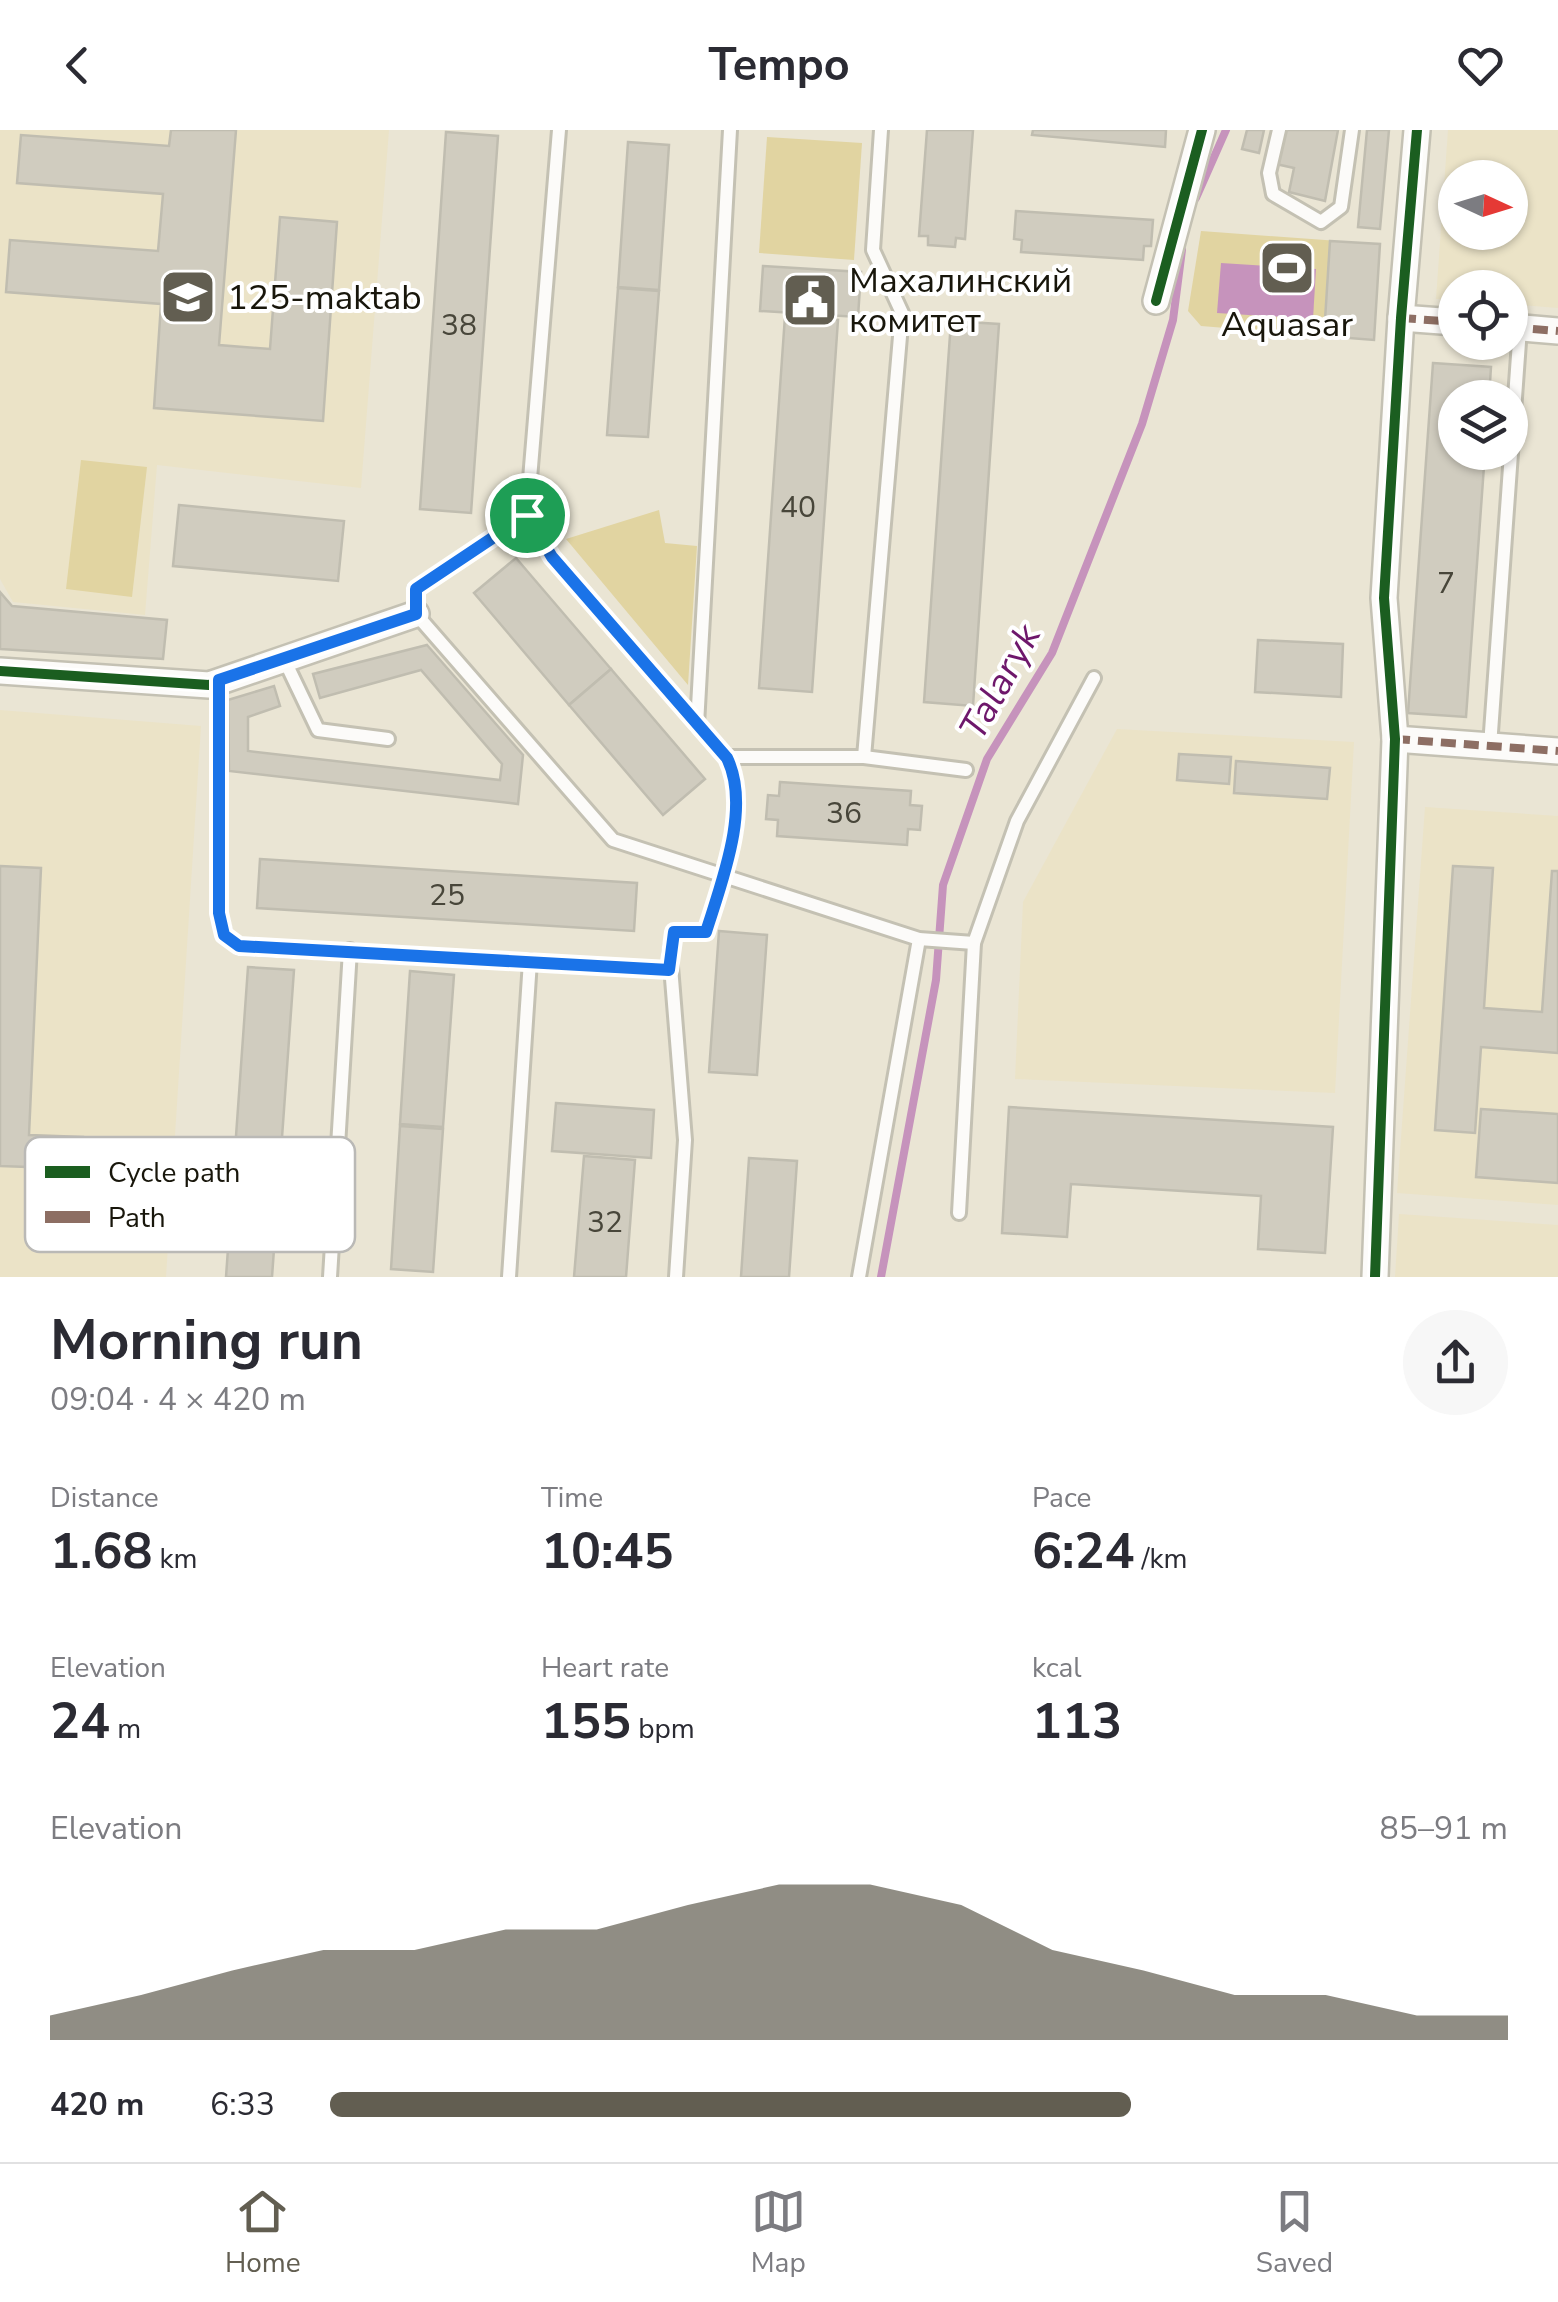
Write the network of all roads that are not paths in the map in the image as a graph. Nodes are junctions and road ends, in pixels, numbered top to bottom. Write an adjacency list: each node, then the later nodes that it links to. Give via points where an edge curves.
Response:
1 (559, 130): 14 (lane)
2 (730, 130): 20 (lane)
3 (881, 130): 26 (lane, via 874,250 902,313)
4 (1202, 130): 8 (street)
5 (1279, 130): 6 (lane, via 1269,173 1274,194 1320,222 1342,207)
6 (1352, 130)
7 (1417, 130): 9 (street)
8 (1156, 301)
9 (1400, 318): 10 (street); 22 (street, via 1384,598)
10 (1438, 321)
11 (1528, 328): 12 (street)
12 (1558, 331)
13 (1513, 360): 23 (lane)
14 (527, 515): 15 (lane, via 416,589); 20 (lane, via 552,557)
15 (416, 614): 16 (street); 28 (lane, via 613,840)
16 (284, 660): 19 (street); 21 (lane, via 318,730)
17 (0, 671): 19 (street, via 209,685)
18 (1094, 678): 30 (lane, via 1017,821)
19 (219, 680): 31 (lane, via 224,935 239,946)
20 (697, 725): 25 (lane)
21 (388, 739)
22 (1395, 739): 23 (street); 41 (street)
23 (1490, 746): 24 (street)
24 (1558, 751)
25 (727, 758): 26 (lane); 28 (lane, via 739,782)
26 (864, 758): 27 (lane)
27 (966, 770)
28 (724, 876): 29 (lane); 33 (lane, via 706,932 674,932)
29 (919, 939): 30 (lane); 40 (lane)
30 (974, 942): 35 (lane)
31 (350, 950): 32 (lane); 34 (lane)
32 (530, 961): 33 (lane); 38 (lane)
33 (669, 970): 39 (lane, via 684,1140)
34 (339, 1137)
35 (959, 1212)
36 (332, 1252): 37 (lane)
37 (330, 1277)
38 (509, 1277)
39 (676, 1277)
40 (859, 1277)
41 (1375, 1277)

